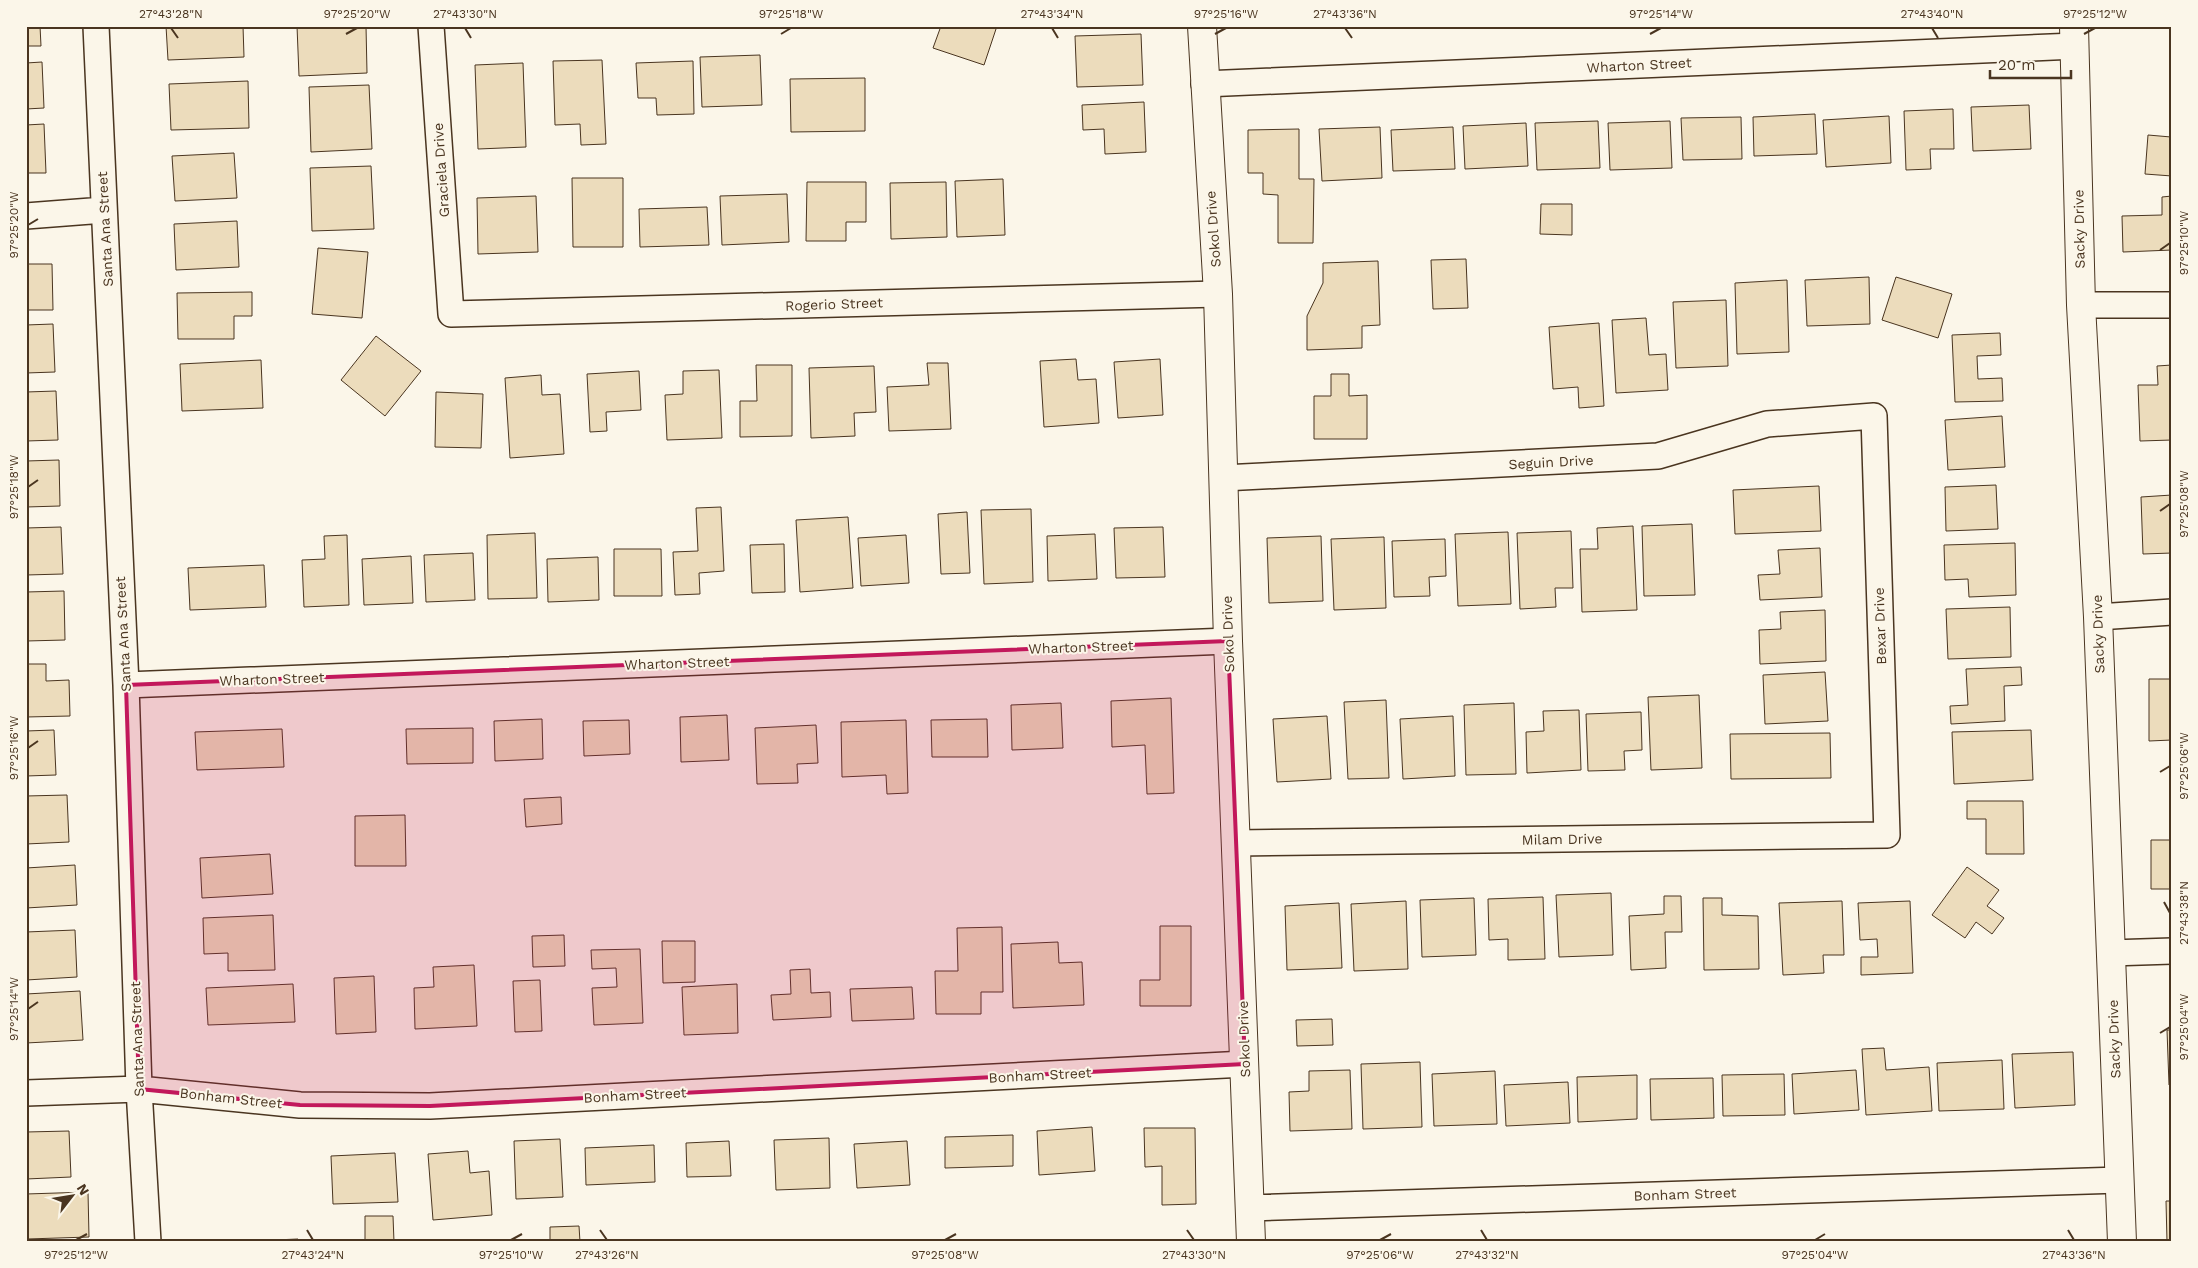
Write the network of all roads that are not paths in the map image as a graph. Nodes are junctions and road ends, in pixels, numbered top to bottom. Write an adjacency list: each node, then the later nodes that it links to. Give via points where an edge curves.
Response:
1 (96, 26): 6 (street, Santa Ana Street)
2 (431, 26): 11 (street, Graciela Drive)
3 (1202, 26): 5 (street, Sokol Drive)
4 (2074, 36): 5 (street, Wharton Street); 10 (street, Sacky Drive)
5 (1204, 84): 8 (street, Sokol Drive)
6 (104, 210): 7 (street); 17 (street, Santa Ana Street)
7 (26, 216)
8 (1218, 294): 11 (street, Rogerio Street); 13 (street, Sokol Drive)
9 (2172, 305): 10 (street)
10 (2081, 306): 15 (street, Sacky Drive)
11 (451, 314)
12 (1874, 416): 13 (street, Seguin Drive, via 1767,424 1658,456); 18 (street, Bexar Drive)
13 (1223, 478): 16 (street, Sokol Drive)
14 (2172, 612): 15 (street)
15 (2098, 616): 21 (street, Sacky Drive)
16 (1228, 641): 17 (street, Wharton Street); 19 (street, Sokol Drive)
17 (126, 685): 23 (street, Santa Ana Street)
18 (1887, 835): 19 (street, Milam Drive)
19 (1237, 843): 22 (street, Sokol Drive)
20 (2172, 951): 21 (street)
21 (2110, 953): 25 (street, Sacky Drive)
22 (1244, 1064): 23 (street, Bonham Street, via 430,1106 300,1106); 26 (street, Sokol Drive)
23 (139, 1089): 24 (street, Bonham Street); 27 (street, Santa Ana Street)
24 (26, 1093)
25 (2120, 1180): 26 (street, Bonham Street); 29 (street, Sacky Drive)
26 (1250, 1208): 28 (street, Sokol Drive)
27 (148, 1242)
28 (1251, 1242)
29 (2122, 1242)

